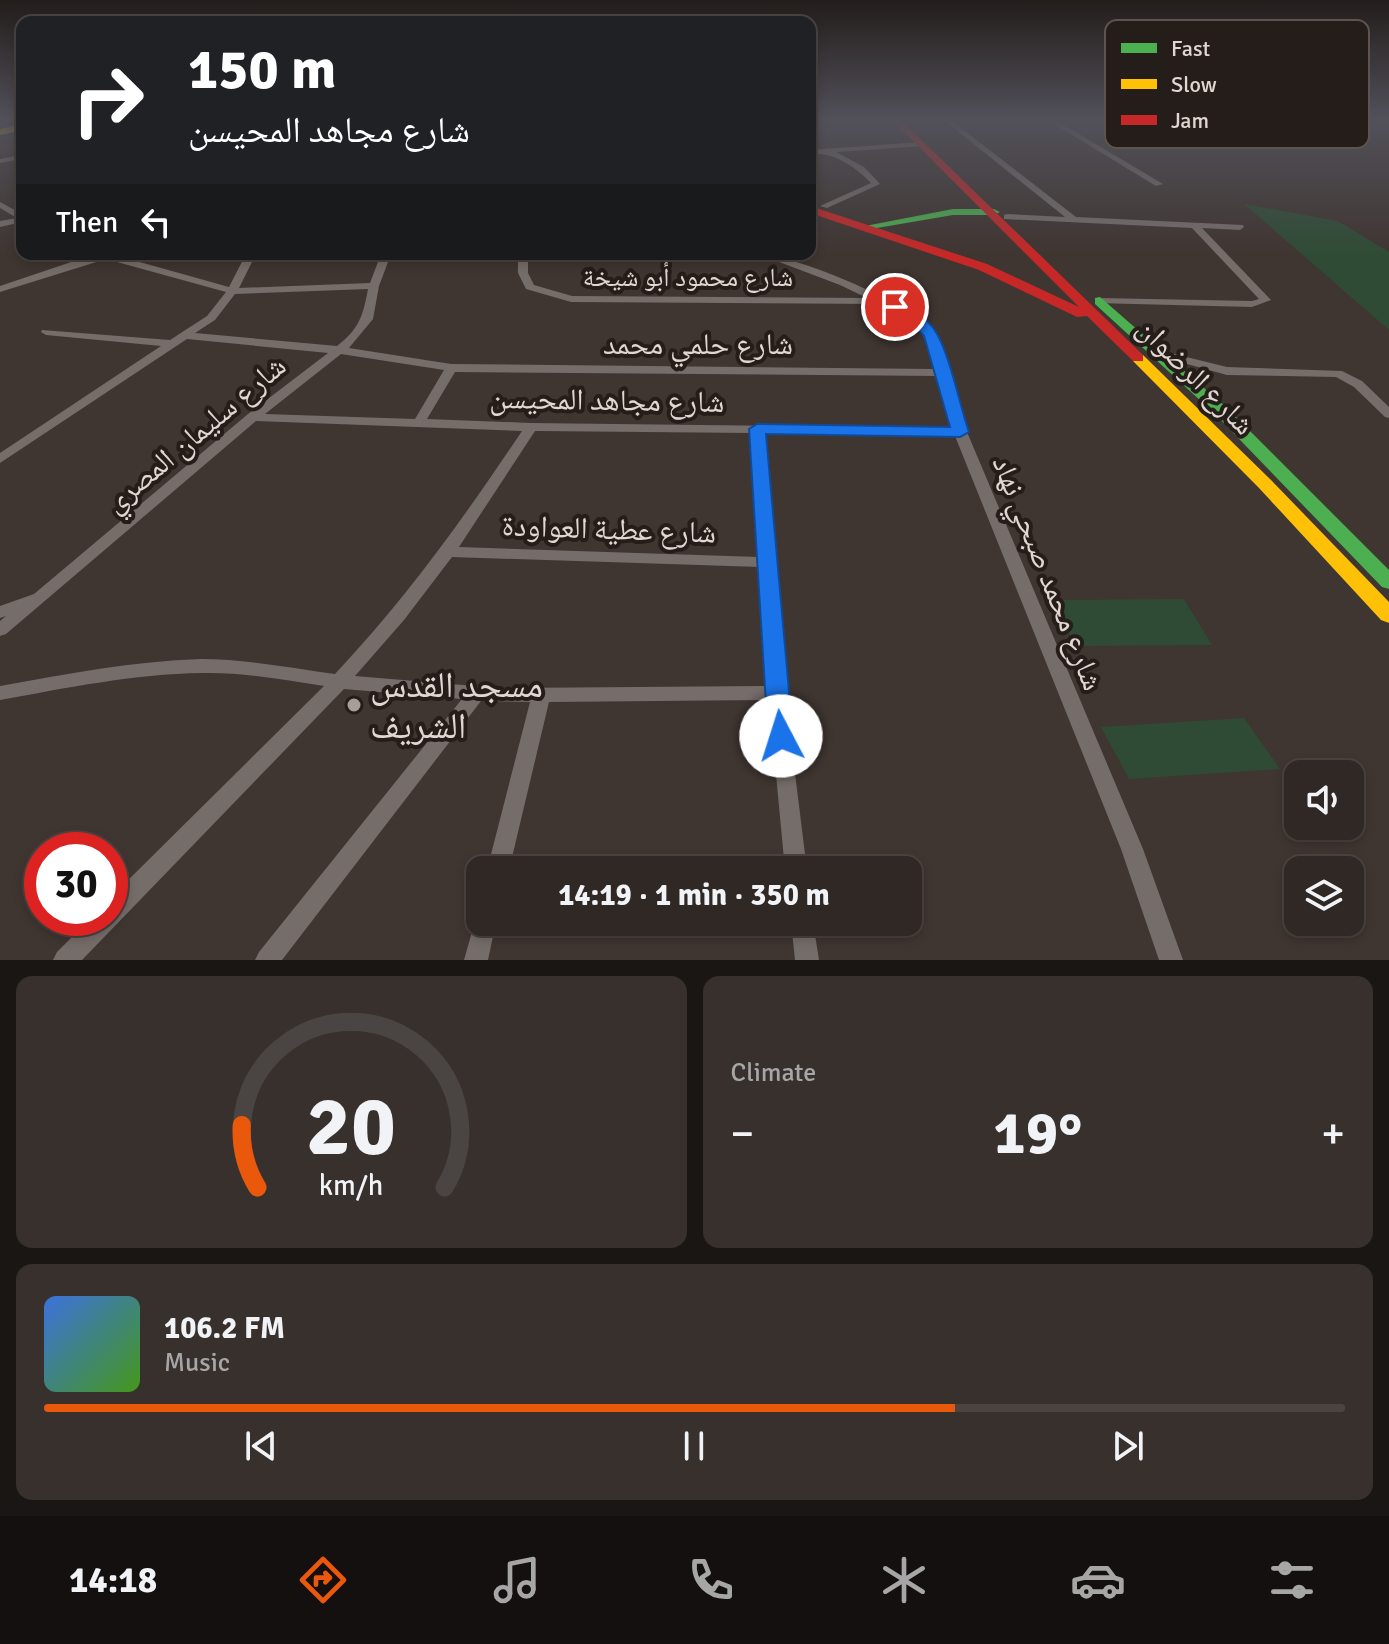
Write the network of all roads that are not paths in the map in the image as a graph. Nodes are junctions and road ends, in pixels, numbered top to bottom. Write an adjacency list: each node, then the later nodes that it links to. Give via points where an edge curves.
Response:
1 (854, 166): 6 (street, via 876,184)
2 (943, 166): 8 (main road, شارع الرضوان)
3 (1005, 166): 9 (street)
4 (1128, 166): 5 (street)
5 (1159, 184)
6 (816, 206)
7 (816, 206): 12 (main road)
8 (1001, 215): 9 (street); 12 (main road, via 932,218); 23 (main road, شارع الرضوان); 24 (main road, شارع الرضوان)
9 (1072, 218): 10 (street)
10 (1194, 225): 11 (street); 23 (street, via 1266,300)
11 (1240, 227)
12 (881, 228): 24 (main road, via 989,267)
13 (87, 260): 20 (street)
14 (120, 260): 21 (street)
15 (248, 260): 21 (street)
16 (384, 260): 19 (street, شارع سليمان المصري)
17 (523, 260): 22 (street, شارع محمود أبو شيخة, via 530,287 571,299)
18 (780, 260): 22 (street, شارع محمد صبحي نهاد)
19 (374, 286): 21 (street); 28 (street, شارع سليمان المصري, via 368,319)
20 (0, 289)
21 (232, 291): 26 (street, via 216,313)
22 (882, 301): 32 (street, شارع محمد صبحي نهاد, via 924,327)
23 (1099, 301): 29 (main road, شارع الرضوان)
24 (1110, 329): 42 (main road, شارع الرضوان)
25 (46, 332): 27 (street)
26 (187, 336): 27 (street); 28 (street, شارع حلمي محمد)
27 (175, 344): 40 (street)
28 (338, 350): 30 (street, شارع حلمي محمد); 35 (street, شارع سليمان المصري)
29 (1158, 353): 31 (street); 33 (main road, شارع الرضوان)
30 (451, 368): 32 (street, شارع حلمي محمد); 36 (street)
31 (1227, 371): 33 (street); 34 (street, via 1338,374 1358,384)
32 (944, 373): 39 (street, شارع محمد صبحي نهاد)
33 (1190, 382): 41 (main road, شارع الرضوان)
34 (1389, 414)
35 (252, 417): 36 (street, شارع مجاهد المحيسن); 48 (street, شارع سليمان المصري)
36 (420, 421): 37 (street, شارع مجاهد المحيسن)
37 (531, 427): 38 (street, شارع مجاهد المحيسن); 45 (street)
38 (757, 429): 39 (street, شارع مجاهد المحيسن); 46 (street)
39 (960, 432): 67 (street, شارع محمد صبحي نهاد, via 1132,849)
40 (0, 459)
41 (1293, 482): 42 (main road); 43 (main road, شارع الرضوان)
42 (1265, 484): 44 (main road, شارع الرضوان)
43 (1340, 529): 44 (main road); 47 (main road, شارع الرضوان)
44 (1308, 531): 50 (main road, شارع الرضوان)
45 (449, 552): 46 (street, شارع عطية العواودة); 52 (street)
46 (767, 562): 54 (street)
47 (1389, 582)
48 (48, 593): 49 (street); 51 (street, شارع سليمان المصري)
49 (0, 612)
50 (1389, 615)
51 (0, 630)
52 (340, 682): 53 (street, via 203,666 132,670); 55 (street); 59 (street)
53 (0, 693)
54 (777, 693): 56 (street); 58 (street)
55 (476, 694): 56 (street); 64 (street)
56 (541, 695): 57 (street)
57 (501, 856)
58 (794, 856)
59 (128, 896)
60 (88, 936): 63 (street)
61 (482, 936): 65 (street)
62 (804, 936): 66 (street)
63 (65, 960)
64 (267, 960)
65 (476, 960)
66 (807, 960)
67 (1171, 960)

